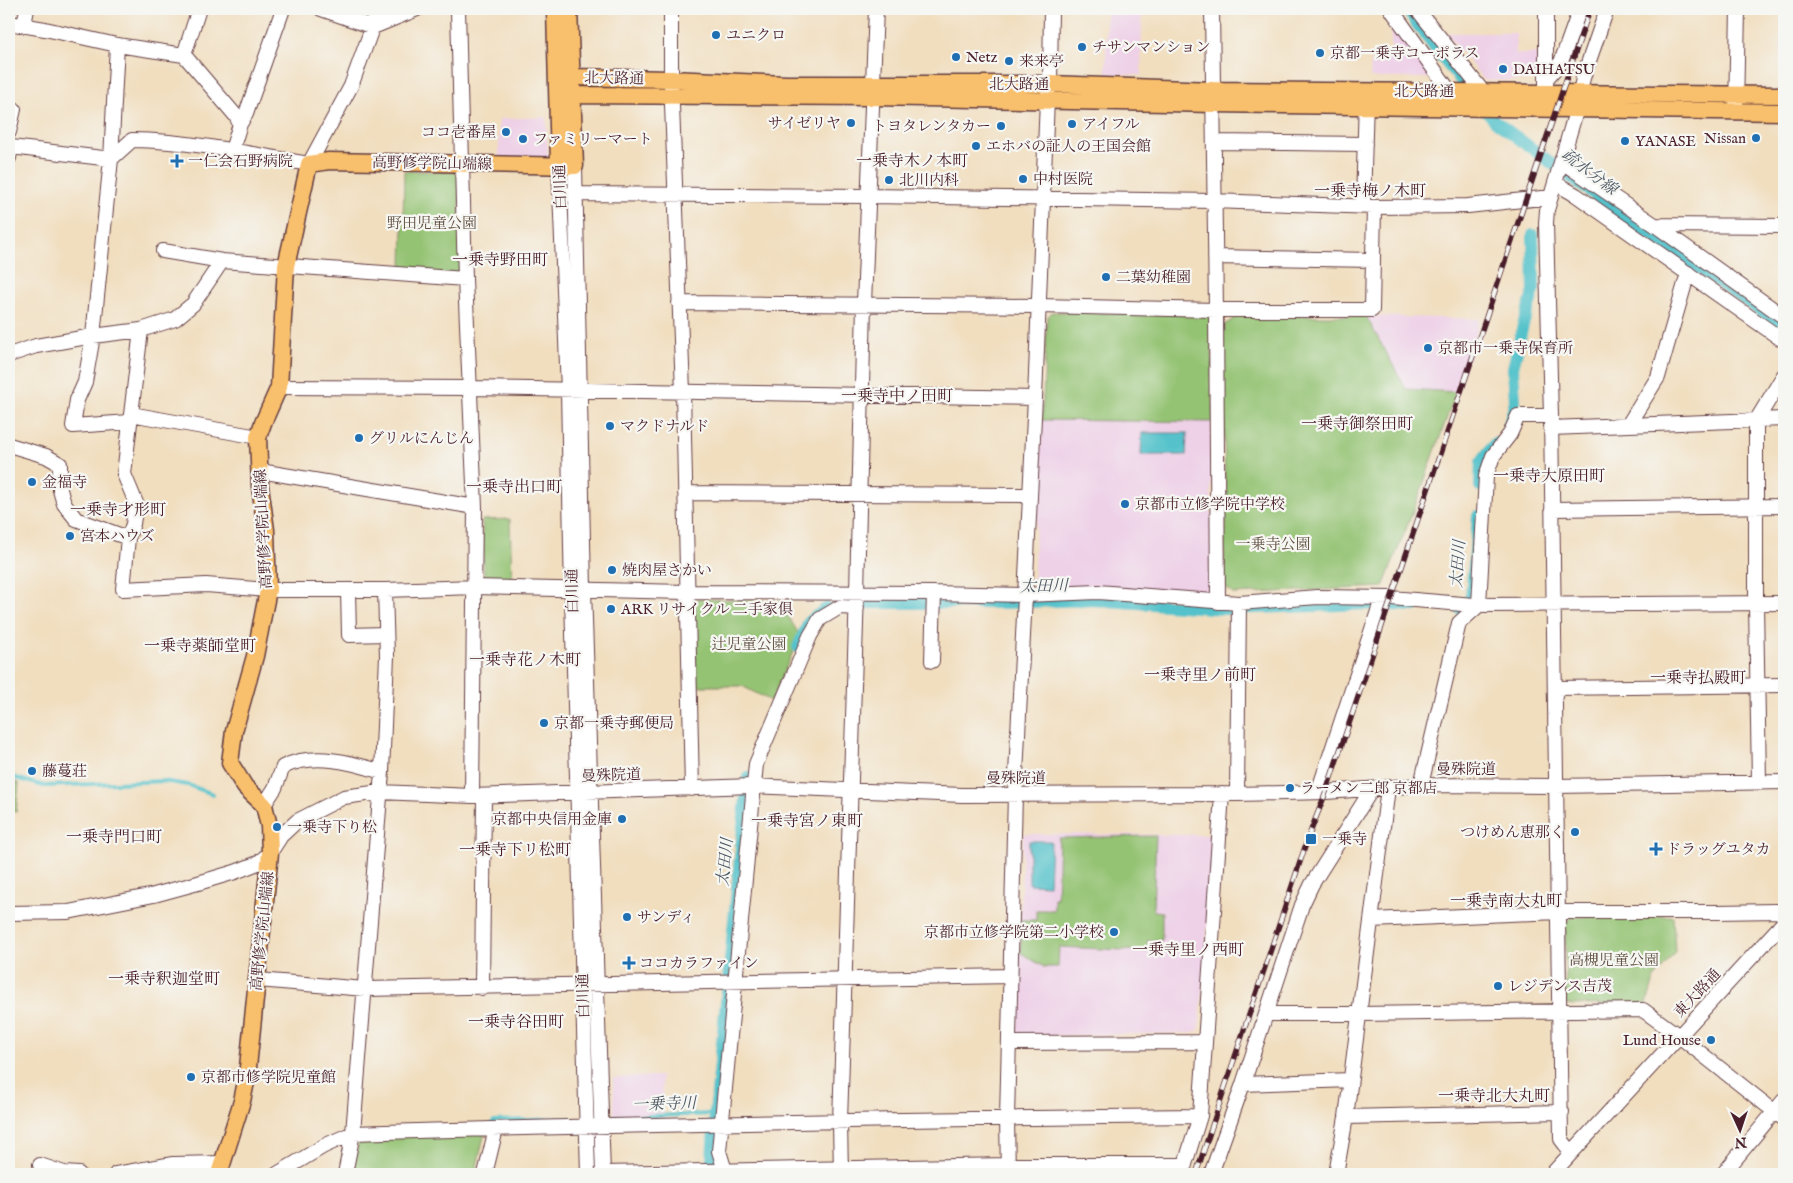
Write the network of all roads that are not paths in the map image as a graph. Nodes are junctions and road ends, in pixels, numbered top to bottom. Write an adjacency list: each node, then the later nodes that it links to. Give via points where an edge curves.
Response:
1 (27, 9): 21 (street)
2 (199, 9): 24 (street)
3 (283, 9): 41 (street)
4 (321, 9): 22 (street)
5 (379, 9): 22 (street)
6 (417, 9): 22 (street)
7 (458, 9): 49 (street)
8 (555, 9): 27 (main road, 白川通)
9 (569, 9): 25 (main road, 白川通)
10 (671, 9): 26 (street)
11 (876, 9): 28 (street)
12 (1051, 9): 29 (street)
13 (1212, 9): 34 (street)
14 (1391, 9): 36 (street)
15 (1417, 9): 36 (street)
16 (1546, 9): 30 (street)
17 (1580, 9): 30 (street, via 1561,62)
18 (1607, 9): 37 (street, via 1583,78)
19 (1738, 9): 38 (street)
20 (9, 23): 21 (street)
21 (24, 25): 23 (street)
22 (373, 27): 48 (street, via 351,86)
23 (117, 45): 24 (street); 47 (street)
24 (184, 55): 41 (street)
25 (572, 77): 26 (main road, 北大路通); 27 (main road, 北大路通); 31 (main road, 白川通)
26 (671, 79): 28 (main road, 北大路通); 33 (street)
27 (557, 86): 31 (main road, 北大路通); 50 (main road, 白川通)
28 (873, 91): 29 (main road, 北大路通); 33 (main road, 北大路通); 55 (street)
29 (1049, 92): 34 (main road, 北大路通); 57 (street)
30 (1545, 93): 36 (main road, 北大路通); 37 (main road, 北大路通)
31 (573, 95): 33 (main road, 北大路通); 50 (main road, 白川通)
32 (1784, 95): 38 (main road, 北大路通)
33 (672, 96): 54 (street)
34 (1213, 97): 35 (main road, 北大路通); 43 (street)
35 (1366, 99): 36 (main road, 北大路通); 44 (street)
36 (1474, 99)
37 (1579, 101): 38 (main road, 北大路通); 51 (street)
38 (1736, 103): 40 (main road, 北大路通)
39 (14, 109): 42 (street)
40 (1784, 112)
41 (240, 124): 46 (street)
42 (9, 132)
43 (1214, 142): 44 (street); 58 (street)
44 (1365, 144): 59 (street)
45 (10, 150): 47 (street)
46 (232, 150): 47 (street, via 132,140); 48 (street)
47 (111, 159): 75 (street)
48 (309, 164): 49 (main road, 高野修学院山端線, via 329,161); 66 (main road, 高野修学院山端線)
49 (462, 164): 50 (main road, 高野修学院山端線); 68 (street)
50 (567, 165): 52 (street, 白川通); 53 (street, 白川通)
51 (1559, 172): 56 (street); 60 (street); 67 (street, via 1576,195)
52 (560, 194): 53 (street); 81 (street, 白川通)
53 (575, 194): 54 (street); 81 (street, 白川通)
54 (676, 194): 55 (street); 69 (street)
55 (868, 196): 57 (street); 70 (street)
56 (1551, 198): 59 (street, via 1468,206); 88 (street, via 1546,223)
57 (1044, 200): 58 (street); 71 (street)
58 (1214, 201): 59 (street); 63 (street)
59 (1369, 207): 64 (street)
60 (1656, 225): 61 (street); 73 (street)
61 (1784, 226)
62 (163, 251): 65 (street)
63 (1215, 257): 64 (street); 72 (street)
64 (1373, 260): 72 (street, via 1372,310)
65 (222, 261): 66 (street); 74 (street, via 193,304 175,319)
66 (286, 266): 68 (street); 79 (main road, 高野修学院山端線)
67 (1688, 273): 76 (street); 89 (street, via 1658,376)
68 (465, 280): 80 (street)
69 (680, 303): 70 (street); 82 (street)
70 (864, 304): 71 (street); 83 (street)
71 (1040, 306): 72 (street); 84 (street)
72 (1216, 310): 110 (street)
73 (1784, 317)
74 (141, 330): 75 (street); 85 (street)
75 (93, 336): 77 (street, via 36,346); 85 (street, via 73,426)
76 (1784, 341)
77 (9, 355)
78 (1784, 375): 87 (street)
79 (279, 387): 80 (street); 90 (main road, 高野修学院山端線)
80 (471, 388): 81 (street); 98 (street)
81 (574, 390): 82 (street); 102 (street, 白川通)
82 (683, 392): 83 (street); 93 (street)
83 (862, 395): 84 (street); 94 (street)
84 (1035, 398): 95 (street)
85 (130, 418): 90 (street); 100 (street, via 124,474 136,503)
86 (1784, 419): 87 (street)
87 (1756, 421): 89 (street); 96 (street)
88 (1551, 422): 89 (street); 99 (street); 115 (street, via 1518,416 1510,434 1493,456 1486,476)
89 (1628, 426)
90 (258, 438): 92 (main road, 高野修学院山端線)
91 (9, 445): 100 (street, via 46,456 60,464 60,490 64,504 76,519)
92 (260, 471): 98 (street); 103 (main road, 高野修学院山端線)
93 (685, 493): 94 (street); 106 (street)
94 (858, 494): 95 (street); 108 (street)
95 (1030, 495): 109 (street)
96 (1755, 506): 97 (street); 99 (street); 111 (street)
97 (1784, 506)
98 (474, 507): 101 (street)
99 (1552, 509): 114 (street)
100 (128, 538): 103 (street, via 123,589 206,585)
101 (475, 588): 102 (street); 105 (street); 138 (street)
102 (578, 589): 106 (street); 133 (street, 白川通)
103 (268, 590): 104 (street); 139 (main road, 高野修学院山端線, via 255,656 234,731 230,763 245,787)
104 (348, 590): 105 (street); 117 (street, via 349,635)
105 (385, 590): 117 (street)
106 (686, 592): 108 (street); 129 (street)
107 (934, 600): 108 (street); 109 (street); 118 (street)
108 (857, 601): 125 (street, via 820,619); 131 (street)
109 (1025, 601): 110 (street, via 1098,592); 135 (street)
110 (1218, 602): 116 (street)
111 (1756, 603): 112 (street); 114 (street); 120 (street)
112 (1784, 603)
113 (1381, 604): 115 (street); 116 (street, via 1318,597); 134 (street)
114 (1554, 604): 115 (street); 121 (street)
115 (1471, 605): 126 (street, via 1459,623)
116 (1239, 607): 137 (street)
117 (386, 634): 122 (street)
118 (932, 661)
119 (1784, 685): 120 (street)
120 (1757, 686): 121 (street); 123 (street)
121 (1555, 688): 127 (street)
122 (382, 772): 132 (street); 139 (street, via 346,762 313,760 292,763 283,767)
123 (1759, 782): 124 (street, 曼殊院道); 127 (street, 曼殊院道)
124 (1784, 782)
125 (748, 786): 129 (street, 曼殊院道); 131 (street, 曼殊院道); 149 (street)
126 (1421, 786): 127 (street, 曼殊院道); 128 (street, 曼殊院道)
127 (1556, 786): 141 (street)
128 (1388, 788): 130 (street, 曼殊院道); 144 (street)
129 (692, 789): 133 (street, 曼殊院道)
130 (1372, 789): 134 (street, 曼殊院道); 154 (street, via 1305,898)
131 (850, 790): 135 (street, 曼殊院道); 148 (street)
132 (380, 792): 138 (street, 曼殊院道); 140 (street, 曼殊院道, via 344,797 305,816 280,836); 152 (street)
133 (584, 792): 138 (street, 曼殊院道); 150 (street, 白川通)
134 (1318, 792): 137 (street, 曼殊院道)
135 (1015, 794): 136 (street, 曼殊院道); 146 (street)
136 (1222, 794): 137 (street, 曼殊院道); 157 (street)
137 (1236, 794)
138 (478, 796): 151 (street)
139 (264, 805): 140 (main road, 高野修学院山端線)
140 (270, 853): 142 (street, via 258,863 198,884 68,912); 147 (main road, 高野修学院山端線)
141 (1558, 912): 143 (street, via 1777,911); 144 (street); 153 (street)
142 (9, 913)
143 (1784, 915)
144 (1371, 920): 155 (street)
145 (1784, 922): 156 (street, 東大路通)
146 (1010, 976): 148 (street); 158 (street)
147 (258, 980): 152 (street); 175 (main road, 高野修学院山端線, via 247,1077)
148 (845, 980): 149 (street); 167 (street)
149 (730, 983): 150 (street); 168 (street)
150 (589, 985): 151 (street); 169 (street, 白川通); 170 (street, 白川通)
151 (482, 988): 152 (street)
152 (365, 989): 172 (street)
153 (1560, 1012): 155 (street); 156 (street, via 1643,1010); 162 (street)
154 (1267, 1014): 155 (street); 160 (street)
155 (1359, 1014): 159 (street)
156 (1679, 1036): 163 (street); 173 (street, 東大路通)
157 (1205, 1042): 158 (street); 164 (street)
158 (1009, 1043): 166 (street)
159 (1350, 1080): 160 (street); 165 (street)
160 (1243, 1084): 187 (street)
161 (1784, 1100): 163 (street)
162 (1562, 1112): 165 (street); 173 (street, via 1561,1139)
163 (1779, 1115): 190 (street)
164 (1200, 1116): 166 (street); 177 (street)
165 (1346, 1116): 188 (street)
166 (1007, 1118): 167 (street); 176 (street)
167 (840, 1122): 168 (street); 178 (street)
168 (717, 1123): 170 (street); 179 (street)
169 (587, 1126): 170 (street); 171 (street); 185 (street, 白川通)
170 (602, 1126): 186 (street, 白川通)
171 (490, 1129): 172 (street); 184 (street)
172 (353, 1133): 182 (street); 183 (street)
173 (1572, 1152): 189 (street, 東大路通)
174 (40, 1165): 180 (street, via 64,1174)
175 (221, 1169): 181 (street, via 173,1164)
176 (1007, 1170): 177 (street); 178 (street)
177 (1184, 1170)
178 (841, 1171): 179 (street)
179 (720, 1172): 186 (street)
180 (79, 1174)
181 (116, 1174)
182 (277, 1174)
183 (345, 1174)
184 (485, 1174)
185 (588, 1174)
186 (603, 1174)
187 (1211, 1174)
188 (1336, 1174)
189 (1552, 1174)
190 (1723, 1174)

